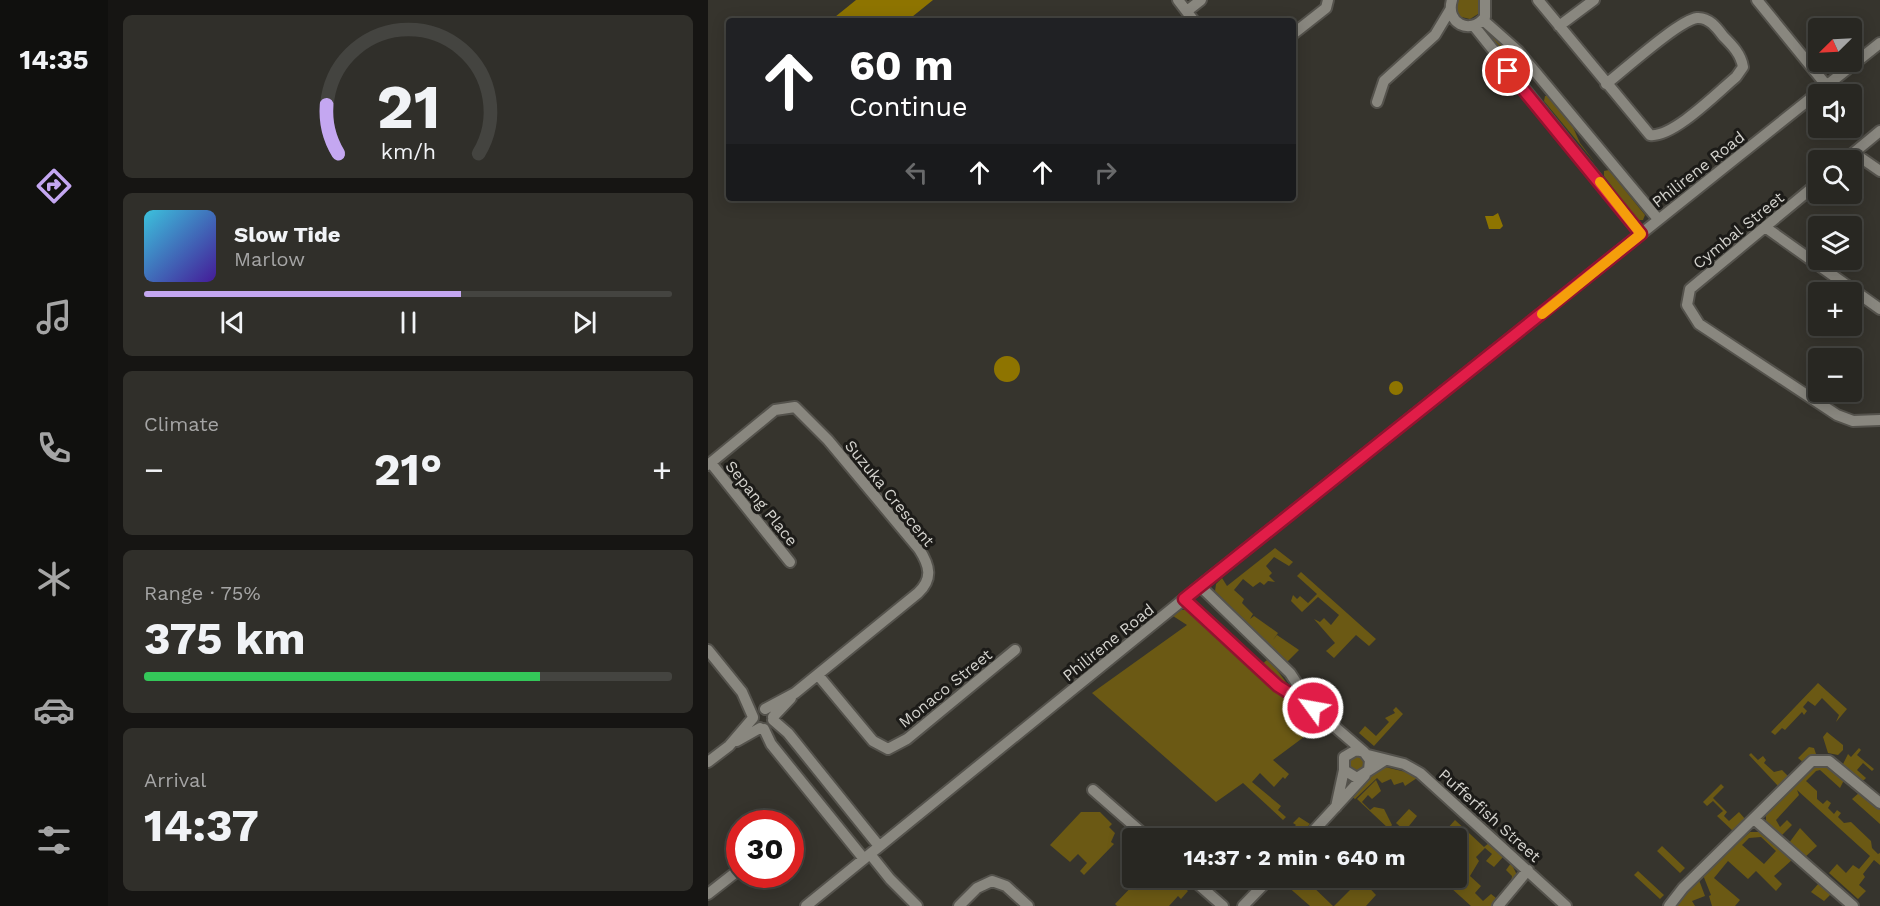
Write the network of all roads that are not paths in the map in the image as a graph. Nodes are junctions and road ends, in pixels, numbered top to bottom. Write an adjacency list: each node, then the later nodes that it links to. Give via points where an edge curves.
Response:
1 (1178, 0): 9 (street)
2 (1201, 0): 9 (street)
3 (1329, 0): 14 (street, via 1326,8)
4 (1485, 0): 11 (street, via 1487,12)
5 (1538, 0): 13 (street)
6 (1594, 0): 13 (street)
7 (1757, 0): 18 (street)
8 (1451, 5): 12 (street, via 1453,18); 15 (street)
9 (1187, 11): 10 (street)
10 (1192, 18)
11 (1479, 23): 12 (street); 25 (street, via 1518,51); 27 (street)
12 (1460, 25): 15 (street)
13 (1559, 27): 17 (street)
14 (1296, 32)
15 (1435, 35): 20 (street, via 1384,81)
16 (1880, 44): 19 (street, Philirene Road)
17 (1606, 84): 17 (street, via 1644,130 1657,136 1677,125 1743,67 1734,48 1714,25 1697,18 1678,27)
18 (1825, 84)
19 (1831, 84)
20 (1377, 102)
21 (1808, 102): 29 (street, Philirene Road)
22 (1880, 131): 23 (street)
23 (1858, 150)
24 (1862, 159): 26 (street)
25 (1609, 160): 27 (street); 29 (street)
26 (1880, 171)
27 (1594, 174): 31 (street)
28 (1808, 191): 30 (street, Cymbal Street)
29 (1658, 219): 31 (street, Philirene Road)
30 (1766, 227): 32 (street); 33 (street, Cymbal Street, via 1690,289 1687,305 1699,324 1837,416 1853,421)
31 (1641, 234): 36 (street, Philirene Road)
32 (1880, 309)
33 (1880, 420)
34 (709, 464): 35 (street, Sepang Place); 42 (street, Suzuka Crescent, via 775,410 795,407 828,440 924,556 929,570 926,585)
35 (790, 562)
36 (1200, 586): 37 (street, Philirene Road); 38 (street, Pufferfish Street)
37 (1184, 599): 39 (street, Pufferfish Street); 68 (street, Philirene Road)
38 (1232, 617): 39 (street); 45 (street, Pufferfish Street, via 1290,673)
39 (1219, 631): 45 (street, Pufferfish Street, via 1278,686)
40 (708, 650): 43 (street)
41 (1016, 650): 42 (street, Monaco Street, via 907,739 888,749 873,741)
42 (818, 675): 44 (street, Suzuka Crescent)
43 (742, 692): 46 (street); 47 (street)
44 (795, 693): 46 (street, Suzuka Crescent); 48 (street, Suzuka Crescent)
45 (1313, 708): 50 (street, Pufferfish Street)
46 (764, 709): 47 (street); 48 (street, via 770,711)
47 (753, 718): 49 (street); 51 (street)
48 (773, 719): 49 (street, via 770,726); 52 (street)
49 (762, 728): 51 (street); 57 (street)
50 (1340, 732): 53 (street, Pufferfish Street); 54 (street)
51 (729, 746): 56 (street)
52 (804, 753): 57 (street); 60 (street)
53 (1366, 754): 54 (street, Pufferfish Street, via 1356,750); 55 (street, Pufferfish Street); 59 (street)
54 (1344, 757): 58 (street)
55 (1385, 760): 59 (street); 69 (street, Pufferfish Street, via 1420,773)
56 (708, 762)
57 (788, 766): 62 (street)
58 (1344, 770): 59 (street, via 1352,777); 64 (street)
59 (1367, 772): 64 (street)
60 (834, 790): 62 (street); 68 (street)
61 (1093, 790): 66 (street)
62 (818, 803): 68 (street)
63 (1880, 803): 65 (street, via 1830,760 1817,759 1806,765)
64 (1335, 807): 67 (street)
65 (1754, 819): 82 (street); 83 (street)
66 (1137, 828)
67 (1315, 828)
68 (871, 853): 74 (street, Philirene Road); 75 (street)
69 (1528, 870): 80 (street); 81 (street, Pufferfish Street)
70 (726, 880): 73 (street)
71 (1202, 888): 78 (street)
72 (1260, 888): 79 (street)
73 (708, 894)
74 (806, 906)
75 (917, 906)
76 (959, 906): 77 (street, via 977,888 992,881 1006,886)
77 (1028, 906)
78 (1223, 906)
79 (1243, 906)
80 (1498, 906)
81 (1566, 906)
82 (1669, 906)
83 (1852, 906)

